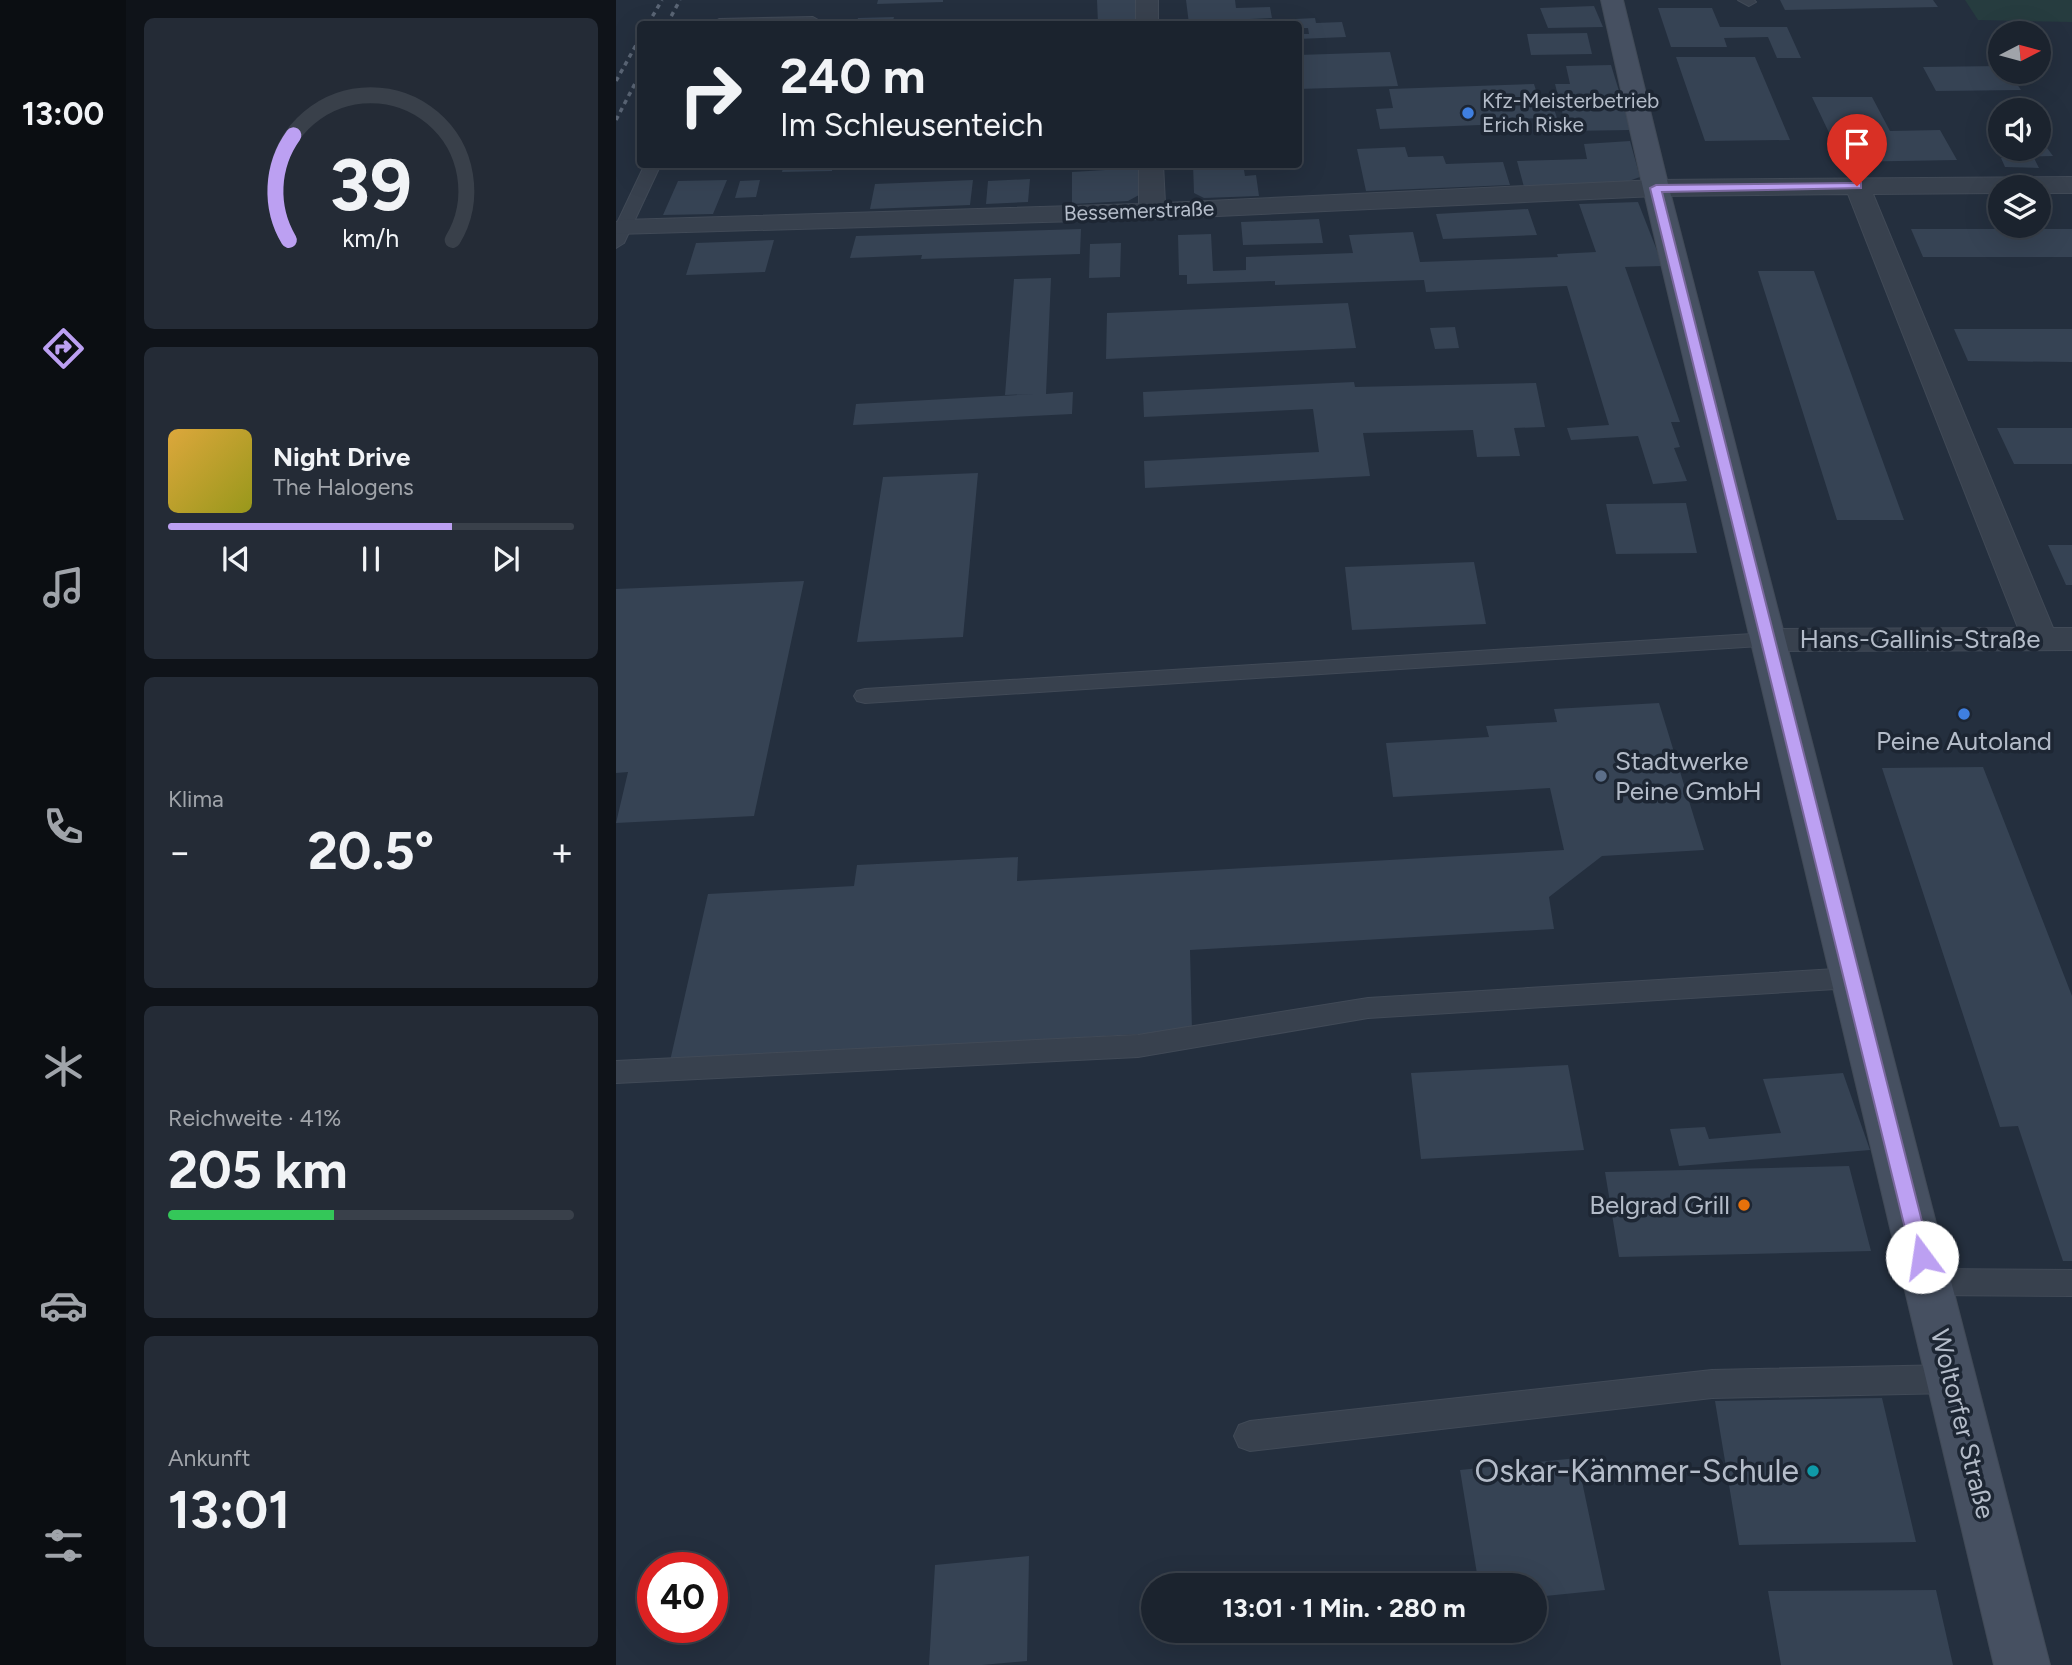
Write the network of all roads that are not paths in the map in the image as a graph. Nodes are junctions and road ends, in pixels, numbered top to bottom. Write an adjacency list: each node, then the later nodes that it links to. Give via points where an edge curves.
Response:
1 (1147, 0): 5 (street)
2 (1612, 0): 10 (street, Woltorfer Straße)
3 (721, 19): 4 (lane)
4 (813, 21)
5 (1147, 21)
6 (651, 168): 12 (lane)
7 (1151, 168): 11 (street)
8 (2072, 185): 9 (street, Bessemerstraße)
9 (1857, 186): 10 (street, Bessemerstraße); 13 (street)
10 (1656, 188): 11 (street, Bessemerstraße); 14 (street, Woltorfer Straße)
11 (1152, 211): 12 (street, Bessemerstraße)
12 (620, 236)
13 (2056, 639): 14 (street, Hans-Gallinis-Straße)
14 (1768, 640): 15 (lane); 16 (street, Woltorfer Straße)
15 (865, 696)
16 (1852, 978): 17 (lane, via 1368,1008 1138,1046); 18 (street, Woltorfer Straße)
17 (616, 1072)
18 (1928, 1282): 19 (lane); 20 (street, Woltorfer Straße)
19 (2072, 1283)
20 (1952, 1378): 21 (lane, via 1712,1384); 22 (street, Woltorfer Straße)
21 (1250, 1436)
22 (2022, 1665)

